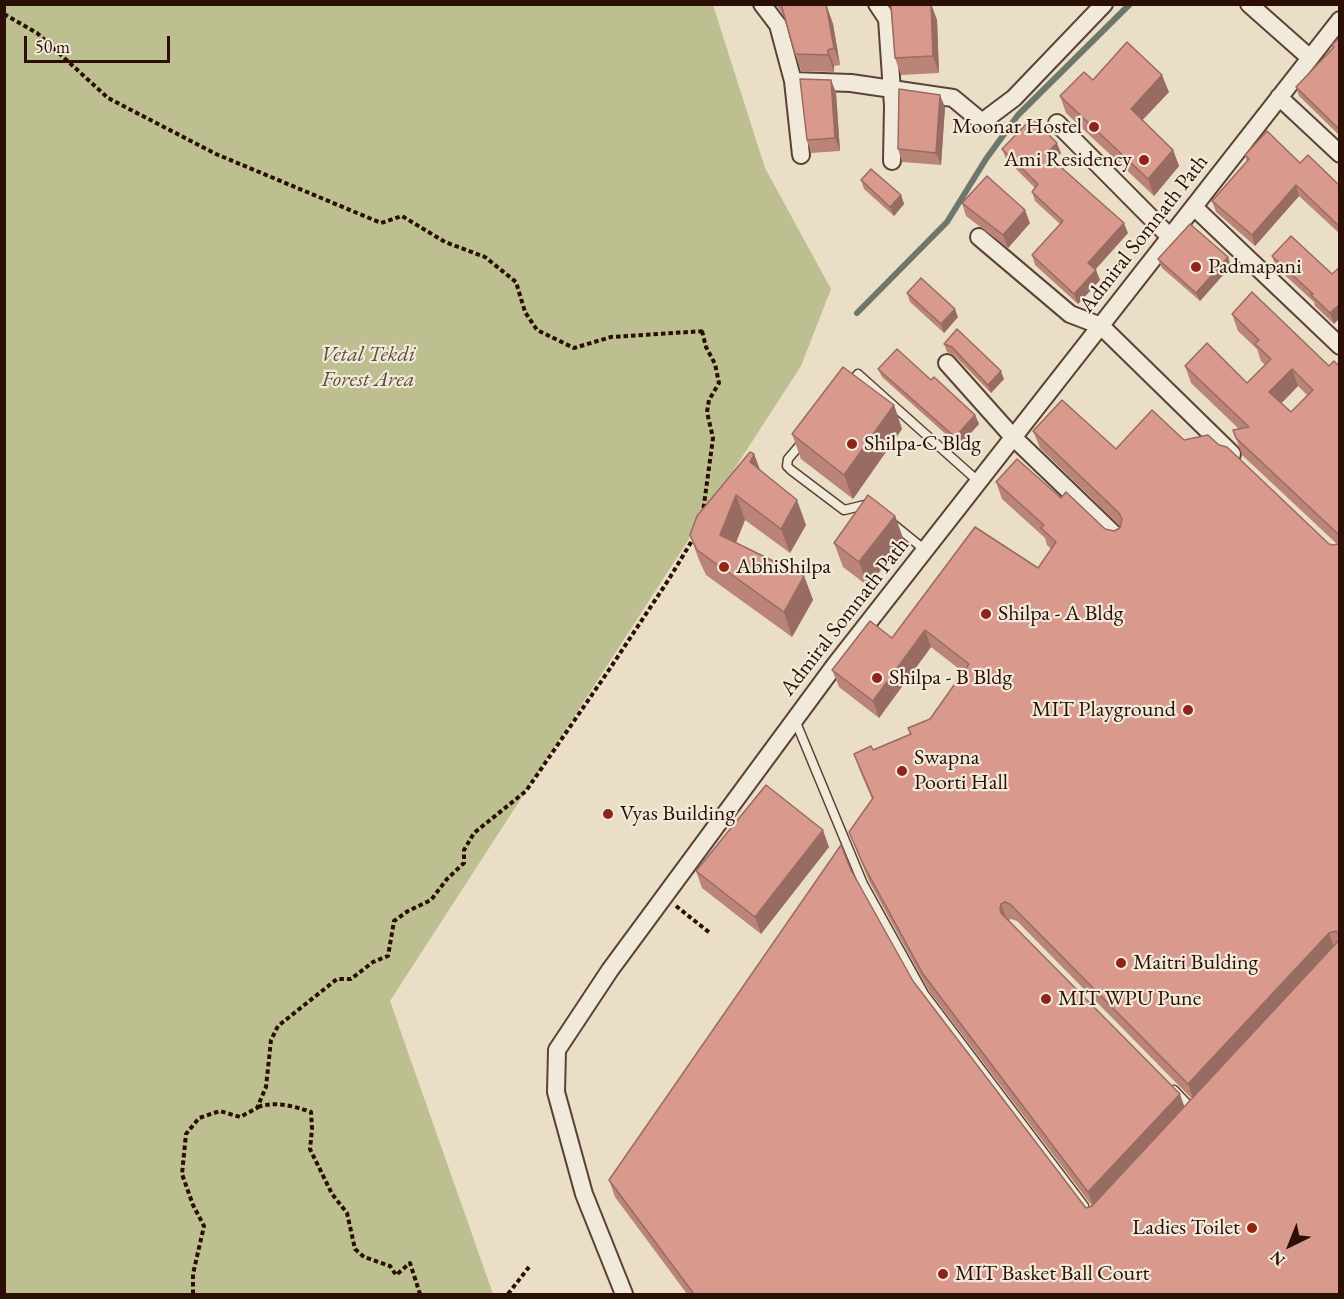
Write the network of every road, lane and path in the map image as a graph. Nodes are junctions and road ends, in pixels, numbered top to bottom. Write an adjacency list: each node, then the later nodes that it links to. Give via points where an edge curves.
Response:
1 (762, 4): 8 (street, via 778,25)
2 (877, 4): 9 (street, via 887,19)
3 (1104, 4): 9 (street, via 1014,98 982,122 953,98)
4 (1249, 4): 7 (street)
5 (4, 14): 26 (path, via 37,33 108,98 216,154 381,223 402,216 445,242 485,257 516,282 525,312 537,330 574,348 611,337 704,331 719,383 707,412 713,438)
6 (1340, 20): 7 (street, Admiral Somnath Path)
7 (1310, 58): 10 (street, Admiral Somnath Path)
8 (793, 81): 9 (street); 13 (street)
9 (890, 88): 14 (street)
10 (1279, 97): 12 (street); 15 (street, Admiral Somnath Path)
11 (1057, 123): 17 (street)
12 (1340, 154)
13 (801, 155)
14 (892, 161)
15 (1194, 207): 17 (street, Admiral Somnath Path); 19 (street)
16 (978, 237): 18 (street, via 1070,314)
17 (1170, 237): 18 (street, Admiral Somnath Path)
18 (1101, 326): 23 (street, Admiral Somnath Path); 24 (street)
19 (1340, 346)
20 (947, 363): 23 (street)
21 (844, 391): 25 (lane, via 858,374)
22 (809, 434): 29 (lane, via 788,459 787,466 844,510 869,504)
23 (1013, 437): 25 (street, Admiral Somnath Path); 28 (street)
24 (1236, 457)
25 (979, 482): 29 (street, Admiral Somnath Path)
26 (703, 514)
27 (696, 532): 35 (path, via 669,579 526,791 474,833 464,850 464,863 431,900 394,921 388,956 351,979 337,979 278,1026 271,1040 266,1088)
28 (1118, 538)
29 (925, 550): 30 (street, Admiral Somnath Path)
30 (795, 719): 31 (street, Admiral Somnath Path); 38 (lane, via 863,884 924,994)
31 (664, 895): 32 (path); 43 (street, Admiral Somnath Path, via 557,1050 556,1092 577,1172)
32 (710, 933)
33 (1170, 1086): 36 (lane)
34 (1202, 1103): 36 (lane)
35 (257, 1108): 40 (path, via 240,1117 220,1112 199,1118 186,1134 182,1174 204,1226 193,1274); 41 (path, via 270,1103 310,1112 310,1149 332,1194 347,1213 355,1249 364,1257 390,1266 396,1275 410,1263)
36 (1195, 1112): 37 (lane)
37 (1187, 1120)
38 (1088, 1210)
39 (530, 1267): 42 (path)
40 (193, 1294)
41 (420, 1294)
42 (508, 1294)
43 (624, 1294)

